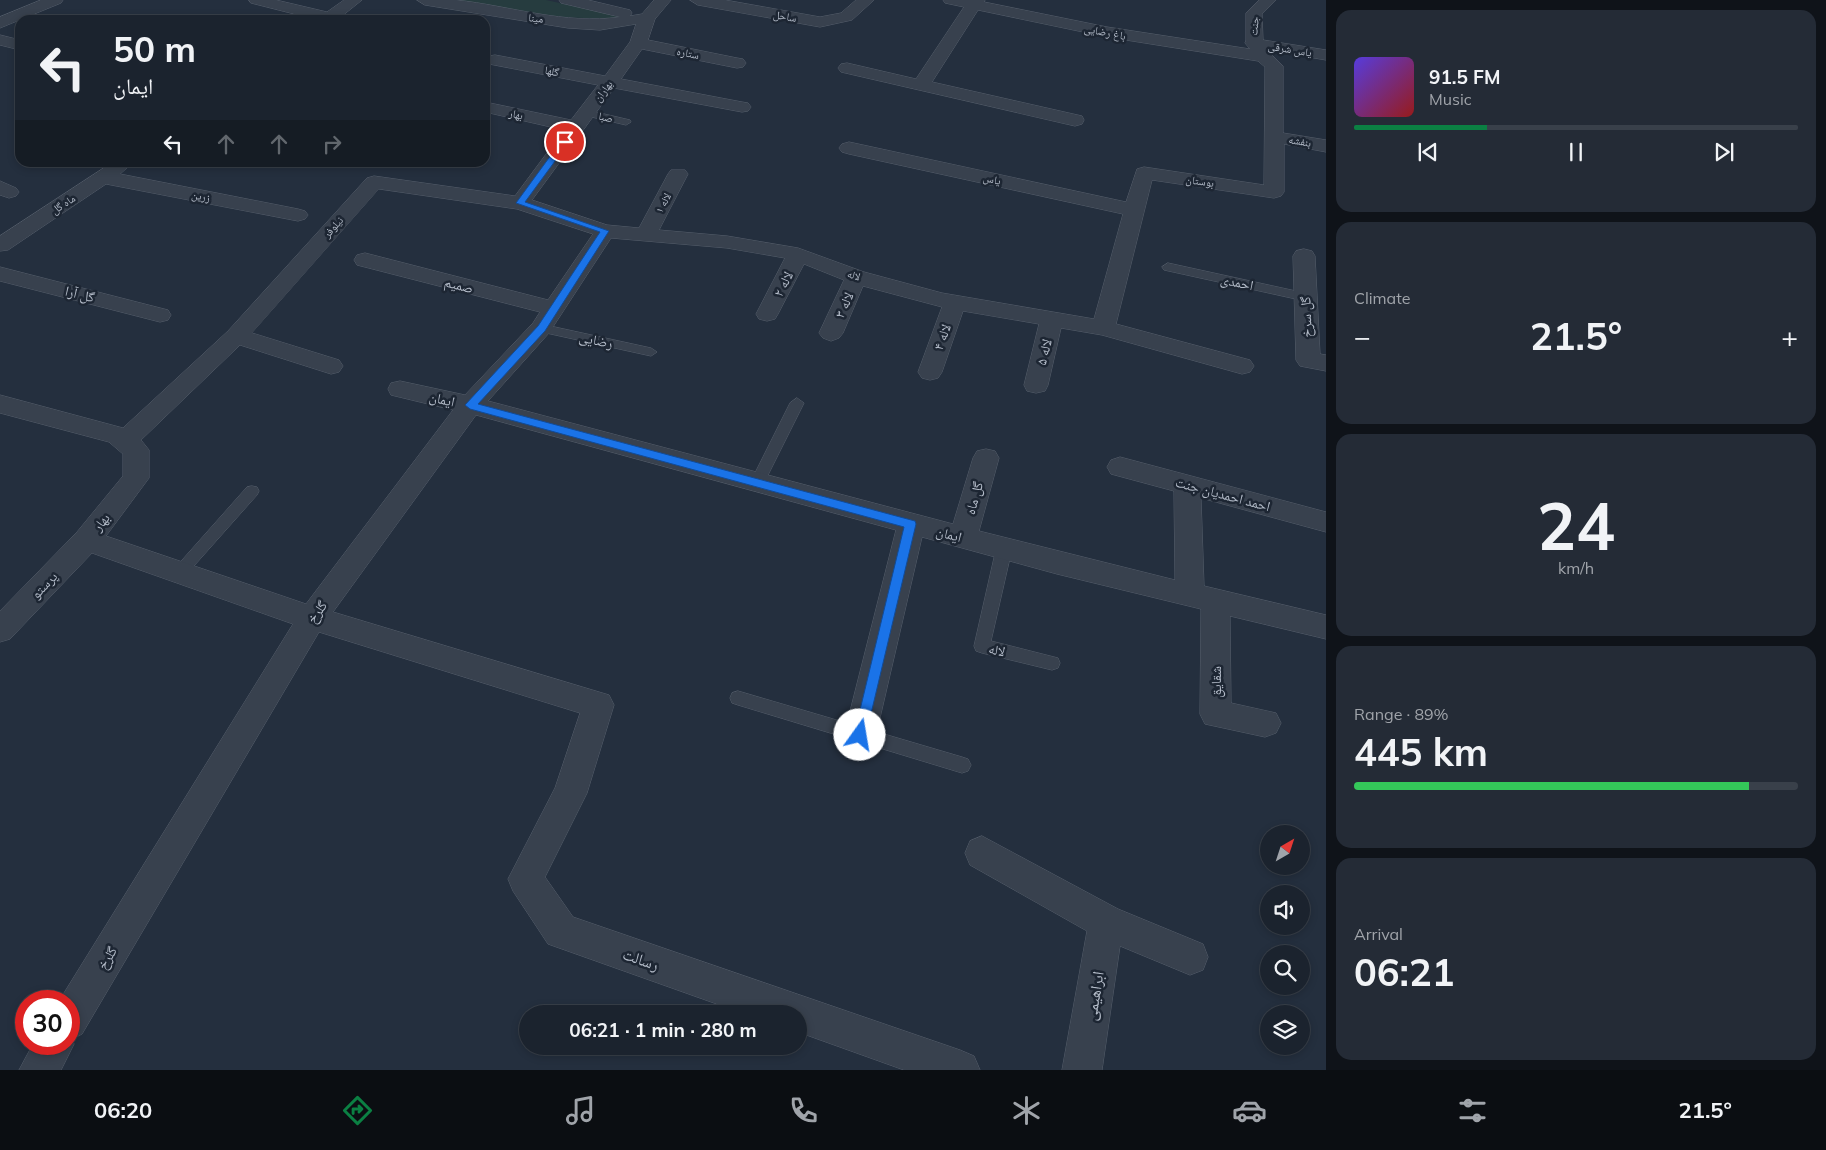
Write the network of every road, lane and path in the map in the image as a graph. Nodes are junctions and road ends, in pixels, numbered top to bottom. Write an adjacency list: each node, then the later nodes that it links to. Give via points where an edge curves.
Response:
1 (55, 0): 12 (street)
2 (257, 0): 13 (street)
3 (354, 0): 14 (street)
4 (424, 0): 16 (street, مینا, via 600,25)
5 (567, 0): 16 (street)
6 (663, 0): 16 (street, بهاران)
7 (698, 0): 8 (street, ساحل, via 820,22 846,17)
8 (866, 0)
9 (951, 0): 11 (street, باغ رضایی)
10 (1268, 0): 21 (street, جنت, via 1254,13)
11 (976, 2): 21 (street, باغ رضایی, via 1107,32); 27 (street)
12 (19, 15)
13 (313, 15)
14 (333, 15)
15 (15, 17): 17 (street)
16 (648, 18): 19 (street, بهاران)
17 (0, 23)
18 (0, 40): 20 (street)
19 (638, 43): 24 (street, ستاره); 26 (street, بهاران)
20 (15, 44)
21 (1257, 50): 22 (street, یاس شرقی); 33 (street, بوستان, via 1274,66)
22 (1326, 55)
23 (494, 60): 26 (street, گلها)
24 (737, 63)
25 (847, 68): 27 (street)
26 (610, 82): 28 (street, گلها); 30 (street, بهاران)
27 (921, 85): 31 (street)
28 (742, 107)
29 (490, 108): 30 (street, بهار)
30 (582, 120): 32 (lane, صبا); 39 (street, بهاران)
31 (1076, 120)
32 (626, 122)
33 (1274, 137): 34 (street, بنفشه); 40 (street, بوستان, via 1274,192 1144,173)
34 (1326, 146)
35 (849, 148): 40 (street, یاس)
36 (118, 167): 38 (street, ماه گل)
37 (678, 174): 43 (street, لاله ۱)
38 (103, 177): 41 (street, زرین); 44 (street, ماه گل)
39 (520, 203): 42 (street, نیلوفر); 60 (street, نیلوفر, via 374,182)
40 (1134, 210): 58 (street, بوستان)
41 (298, 215)
42 (605, 231): 43 (street, لاله); 53 (street, گلرخ)
43 (648, 233): 45 (street, لاله)
44 (0, 245)
45 (798, 254): 50 (street, لاله); 54 (street, لاله ۲)
46 (1304, 256): 51 (street, گل سرخ)
47 (365, 260): 53 (street, صمیم)
48 (1168, 267): 51 (lane, احمدی)
49 (0, 274): 55 (street, گل آرا)
50 (856, 277): 52 (street, لاله); 59 (street, لاله ۳)
51 (1306, 297): 62 (street, گل سرخ, via 1308,360)
52 (955, 302): 56 (street, لاله); 65 (street, لاله ۴)
53 (554, 309): 57 (street, گلرخ)
54 (767, 314)
55 (160, 315)
56 (1052, 319): 58 (street, لاله); 66 (street, لاله ۵)
57 (541, 328): 61 (lane, رضایی); 69 (street, گلرخ)
58 (1103, 328): 64 (street, لاله)
59 (832, 333)
60 (236, 336): 63 (street); 71 (street, نیلوفر)
61 (651, 352)
62 (1326, 363)
63 (331, 366)
64 (1242, 366)
65 (930, 372)
66 (1036, 385)
67 (400, 389): 69 (street, ایمان)
68 (797, 403): 74 (lane)
69 (470, 405): 74 (street, ایمان); 84 (street, گلرخ)
70 (6, 412): 71 (street, via 117,434)
71 (126, 440): 80 (street, بهار, via 136,450 136,478)
72 (986, 458): 79 (street, گل ماه)
73 (1120, 467): 75 (street, احمد احمدیان جنت)
74 (757, 483): 78 (street, ایمان)
75 (1187, 484): 77 (street, احمد احمدیان جنت); 83 (street)
76 (252, 491): 82 (lane)
77 (1326, 522)
78 (911, 524): 79 (street, ایمان); 91 (street)
79 (963, 538): 81 (street, ایمان)
80 (87, 540): 82 (street, بهار); 86 (street, پرستو)
81 (1004, 548): 83 (street, ایمان); 87 (lane, لاله, via 982,646)
82 (180, 572): 84 (street, بهار)
83 (1202, 598): 85 (street, ایمان); 90 (street, شقایق, via 1216,714)
84 (312, 618): 89 (street, بهار); 96 (street, گلرخ)
85 (1326, 627)
86 (0, 630)
87 (1052, 663)
88 (738, 698): 91 (lane)
89 (598, 705): 99 (street, رسالت, via 570,794 525,879 561,931)
90 (1265, 722)
91 (860, 735): 92 (lane)
92 (962, 765)
93 (982, 853): 94 (street)
94 (1106, 922): 95 (street); 100 (street, ابراهیمی)
95 (1190, 957)
96 (80, 1003)
97 (48, 1055): 98 (street)
98 (39, 1070)
99 (960, 1070)
100 (1082, 1070)

